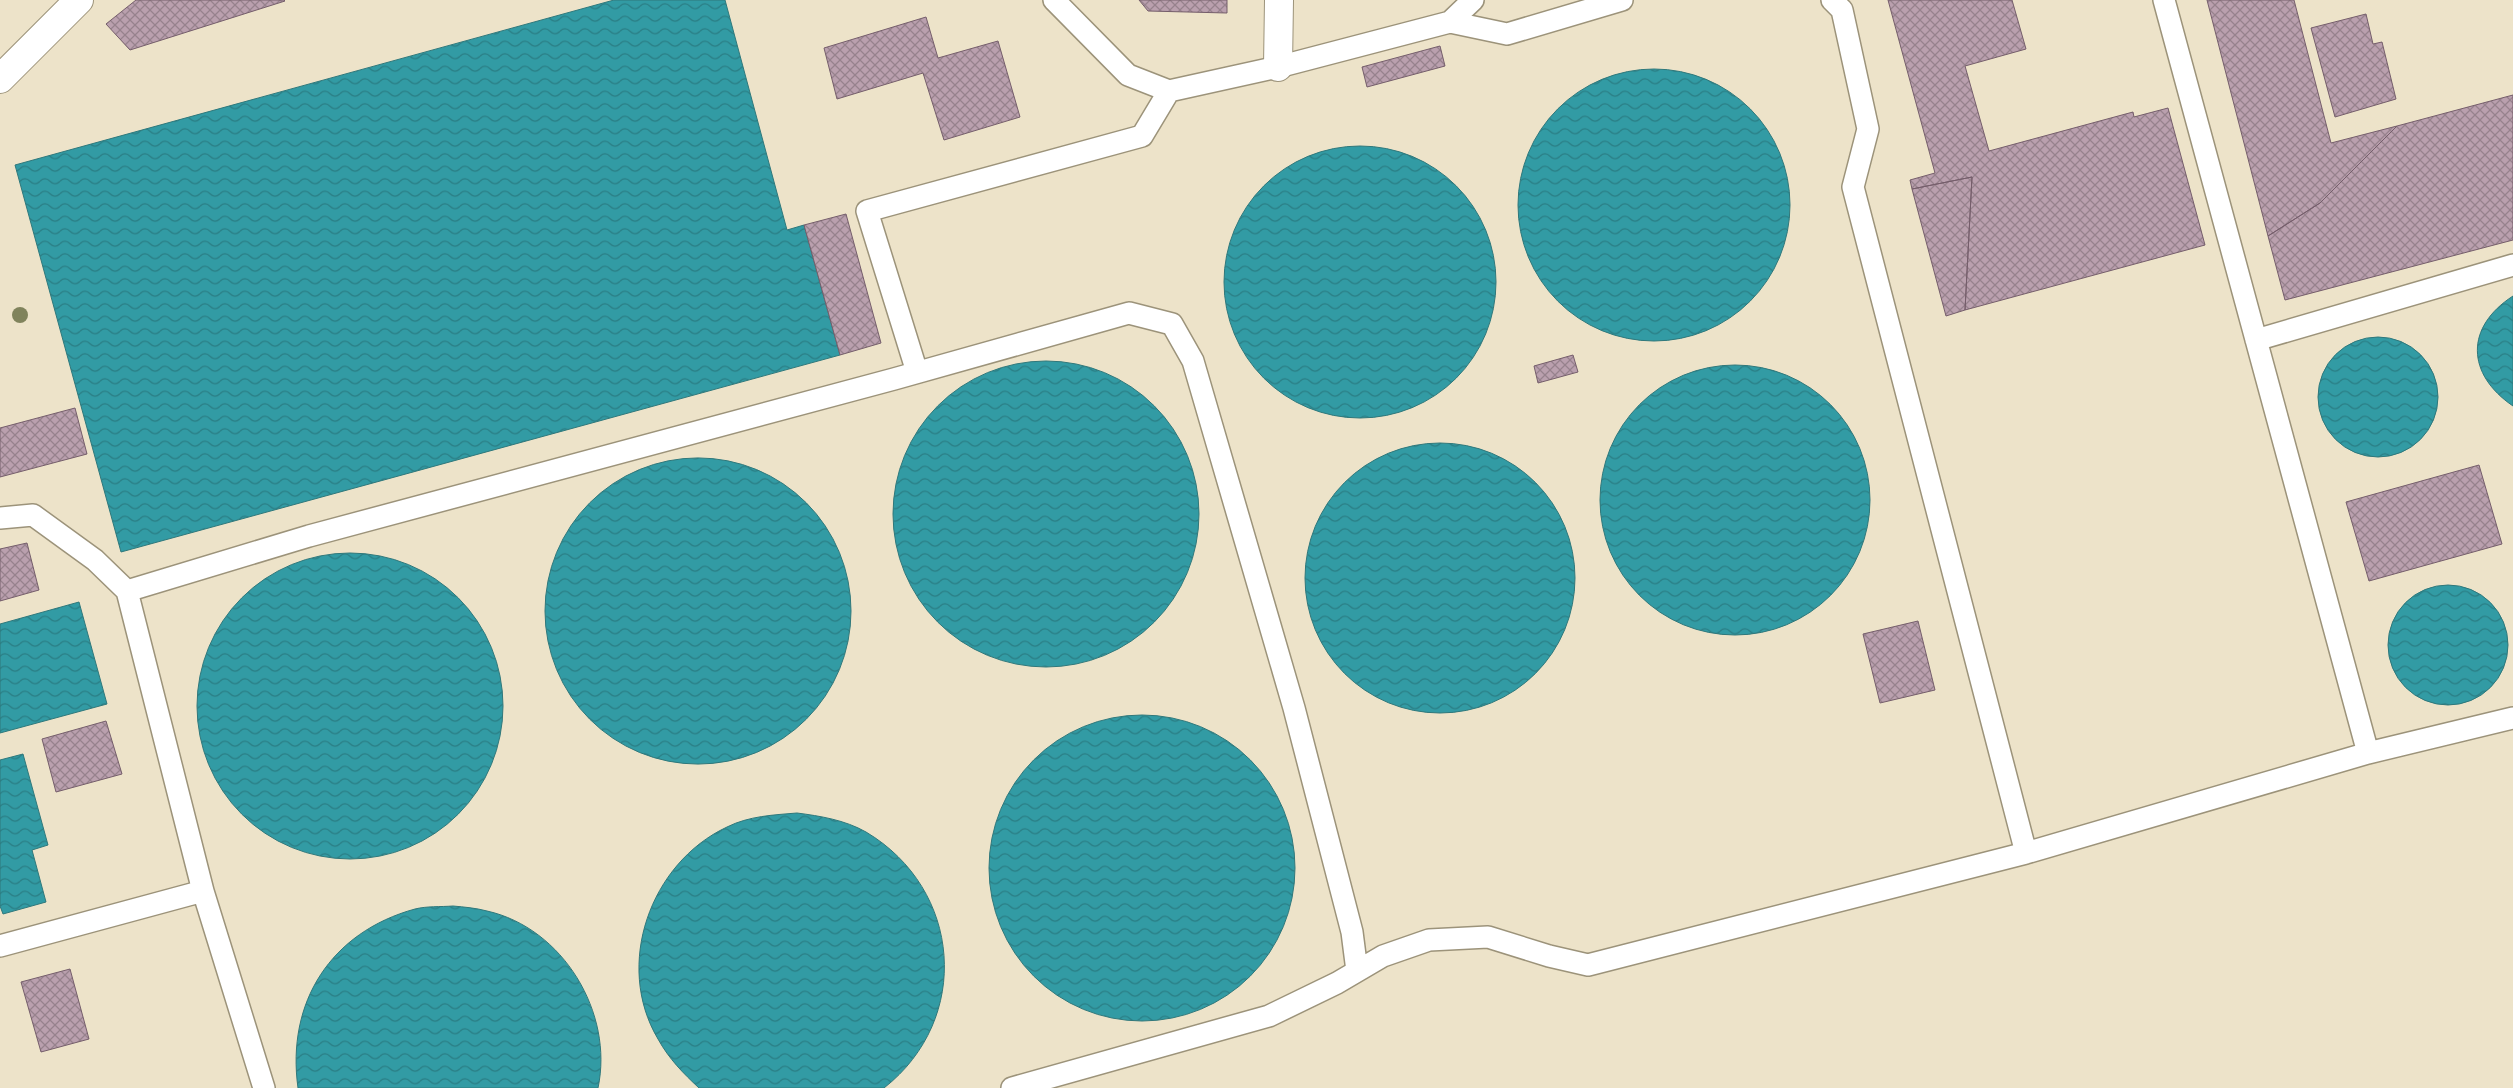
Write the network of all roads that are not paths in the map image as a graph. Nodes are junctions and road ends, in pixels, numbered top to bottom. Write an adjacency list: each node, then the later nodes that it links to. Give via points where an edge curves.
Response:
1 (79, 0): 10 (street)
2 (1054, 0): 11 (lane, via 1128,75)
3 (1280, 0): 9 (street)
4 (1472, 0): 8 (lane)
5 (1622, 0): 8 (lane, via 1507,34)
6 (1832, 0): 19 (lane, via 1842,10 1868,129 1853,187)
7 (2164, 0): 13 (lane)
8 (1450, 22): 9 (lane)
9 (1278, 67): 11 (lane)
10 (0, 79)
11 (1169, 91): 14 (lane, via 1142,136 867,211)
12 (2513, 265): 13 (lane)
13 (2256, 340): 18 (lane)
14 (917, 372): 16 (lane, via 309,536); 22 (lane, via 1128,312 1172,324 1193,361 1291,699 1352,932)
15 (0, 518): 16 (lane, via 33,515 94,560)
16 (127, 591): 20 (lane)
17 (2513, 718): 18 (lane)
18 (2368, 753): 19 (lane)
19 (2026, 853): 22 (lane, via 1588,965 1488,937 1429,940 1383,956)
20 (203, 891): 21 (lane); 23 (lane)
21 (0, 946)
22 (1357, 971): 24 (lane, via 1269,1016)
23 (264, 1088)
24 (1012, 1088)

